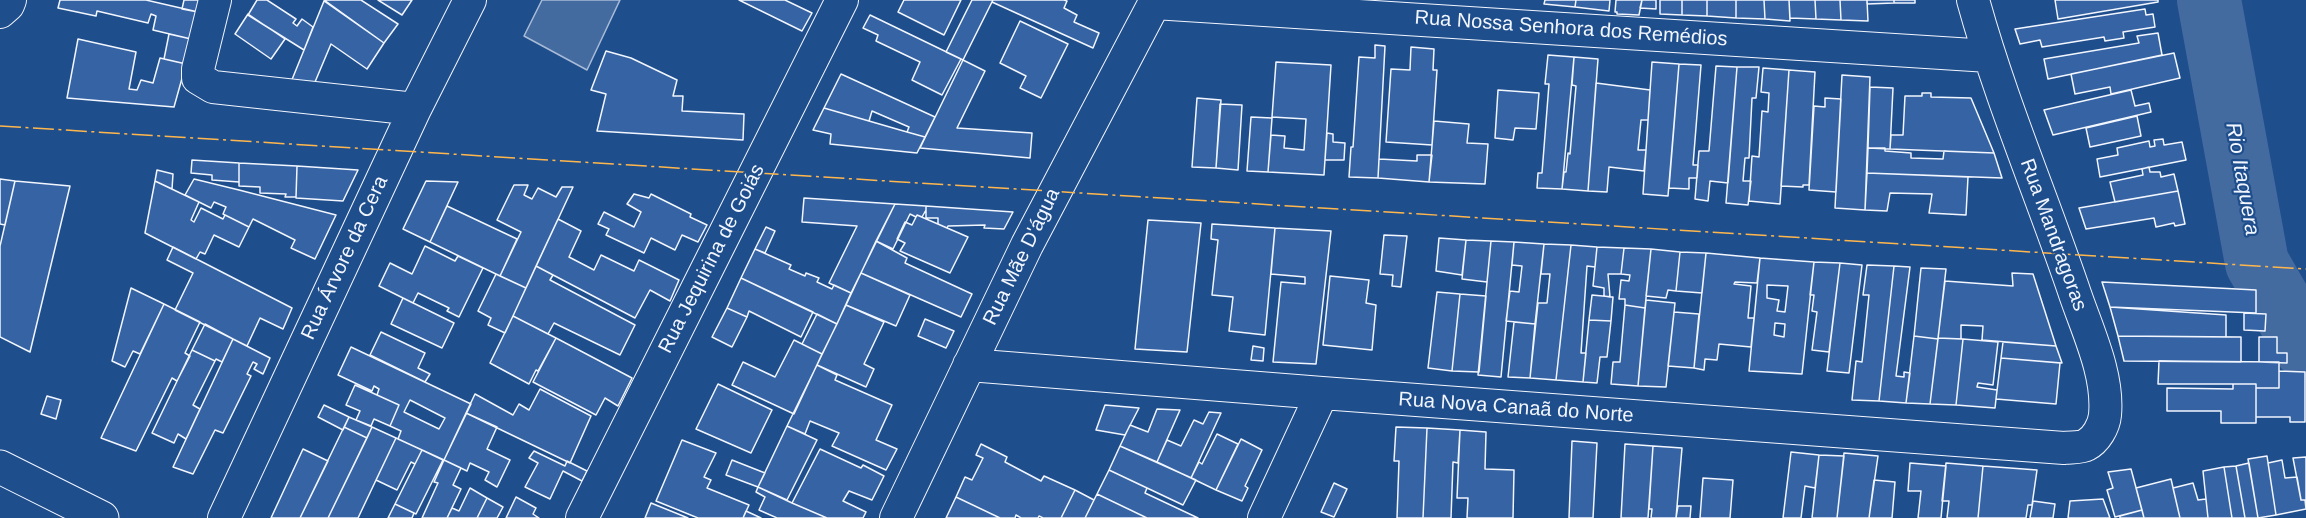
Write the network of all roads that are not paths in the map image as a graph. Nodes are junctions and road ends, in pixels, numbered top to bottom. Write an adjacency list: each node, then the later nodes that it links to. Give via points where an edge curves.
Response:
1 (10, 0): 7 (street)
2 (215, 0): 9 (street, via 198,69 198,78 213,87)
3 (470, 0): 9 (street, Rua Árvore da Cera)
4 (843, 0): 16 (street, Rua Jequirina de Goiás)
5 (1973, 0): 8 (street, Rua Mandragoras)
6 (1155, 2): 8 (street, Rua Nossa Senhora dos Remédios); 10 (street, Rua Mãe D'água, via 1027,244)
7 (0, 12)
8 (1989, 56): 12 (street, Rua Mandragoras, via 2058,244 2105,391 2105,418 2098,434 2086,446)
9 (415, 109): 15 (street, Rua Árvore da Cera)
10 (969, 364): 11 (street, Rua Nova Canaã do Norte); 17 (street, Rua Mãe D'água)
11 (1322, 393): 12 (street, Rua Nova Canaã do Norte); 18 (street)
12 (2064, 448)
13 (0, 467): 14 (main road)
14 (102, 518)
15 (224, 518)
16 (582, 518)
17 (896, 518)
18 (1264, 518)

